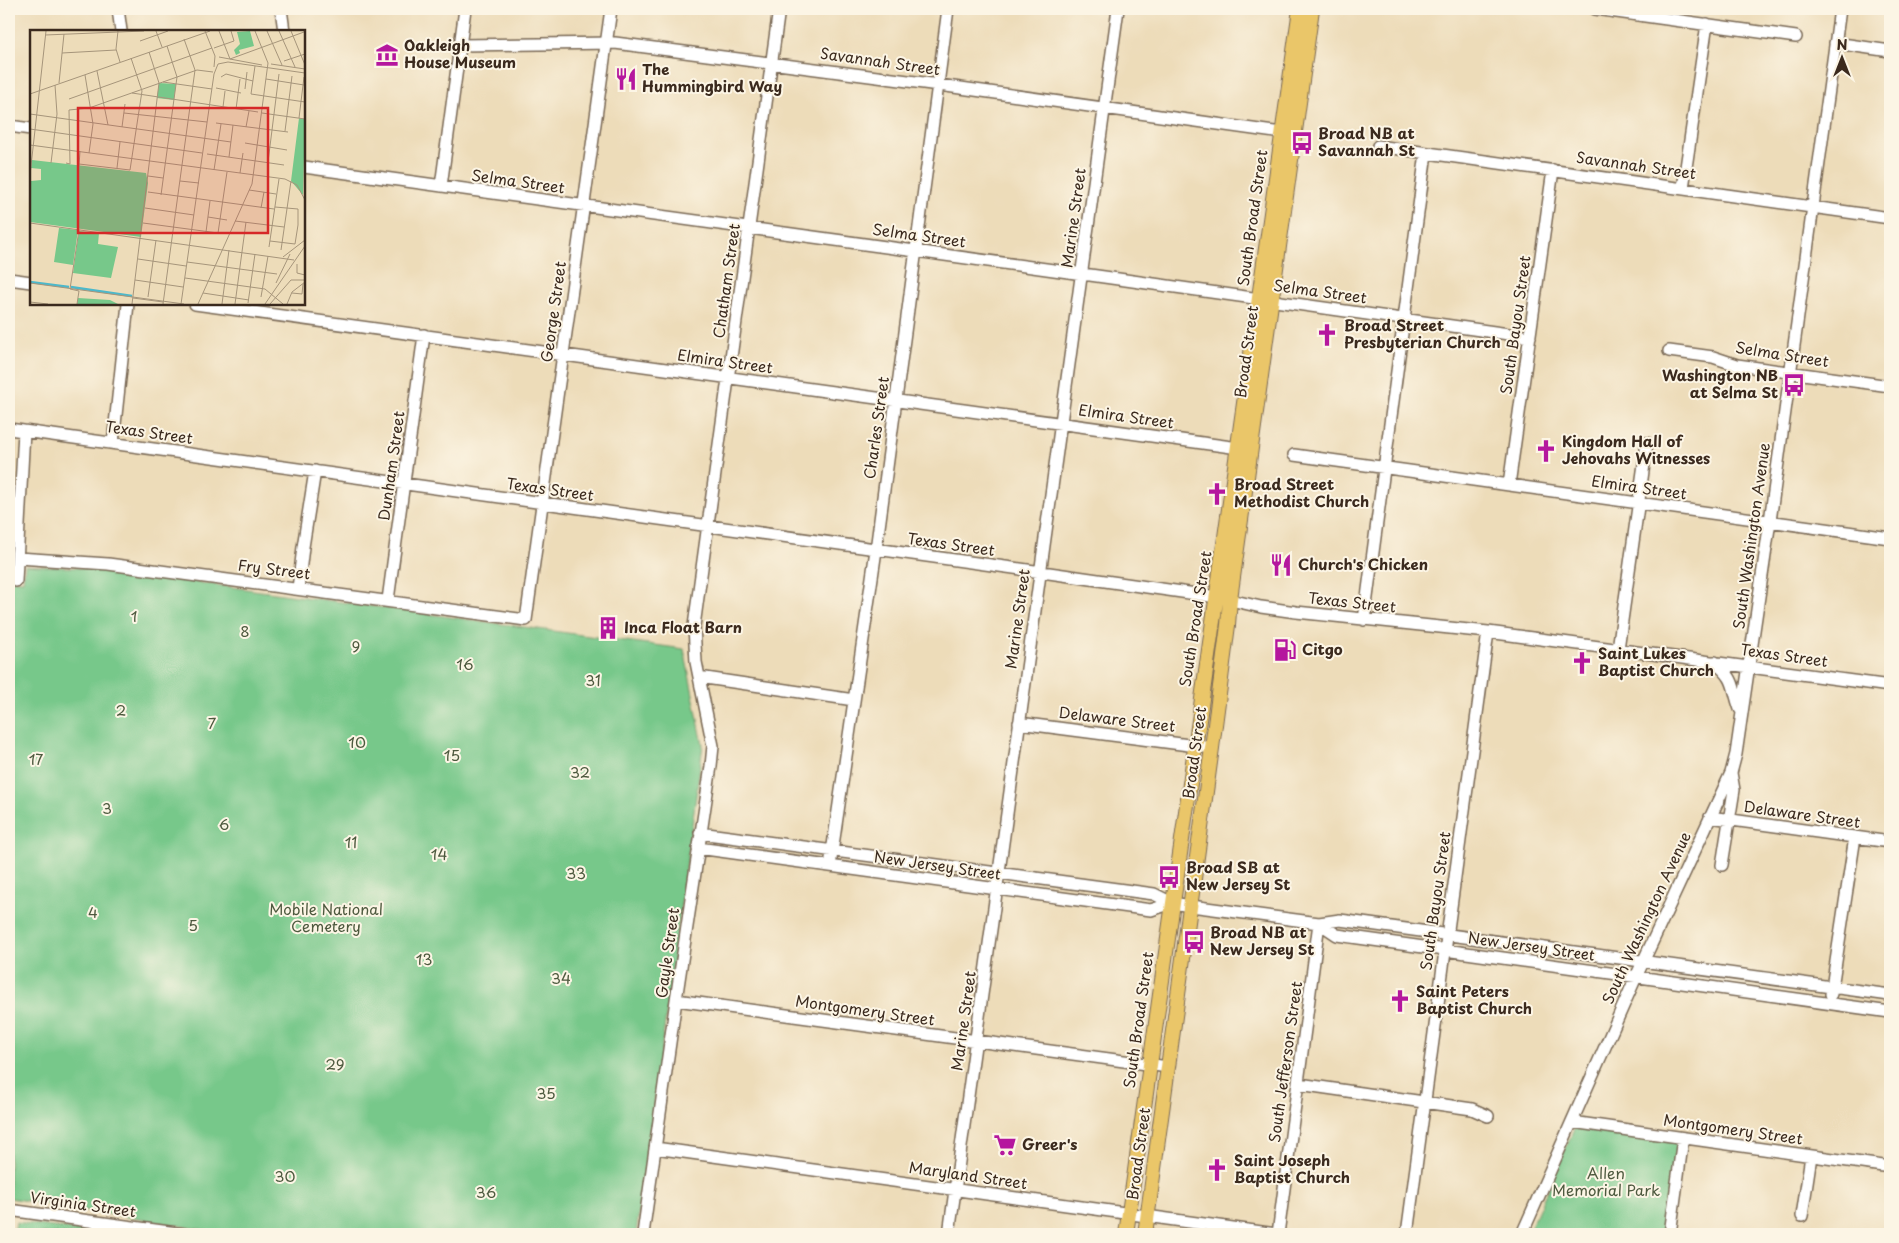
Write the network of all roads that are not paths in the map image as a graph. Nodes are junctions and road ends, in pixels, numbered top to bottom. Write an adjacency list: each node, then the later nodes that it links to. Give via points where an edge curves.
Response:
1 (118, 9): 13 (street)
2 (281, 9): 14 (street)
3 (465, 9): 18 (street)
4 (611, 9): 16 (street, George Street)
5 (779, 9): 20 (street, Chatham Street)
6 (948, 9): 21 (street, Charles Street)
7 (1118, 9): 22 (street, Marine Street)
8 (1300, 9): 25 (main road, South Broad Street)
9 (1312, 9): 25 (main road, Broad Street)
10 (1595, 9): 12 (street)
11 (1840, 9): 17 (street, South Washington Avenue)
12 (1707, 24): 15 (street); 31 (street)
13 (121, 30)
14 (284, 30)
15 (1796, 37)
16 (606, 42): 18 (street, Savannah Street); 20 (street, Savannah Street); 32 (street, George Street)
17 (1835, 43): 19 (street); 33 (street, South Washington Avenue)
18 (461, 45): 30 (street)
19 (1890, 51)
20 (772, 62): 21 (street, Savannah Street); 35 (street, Chatham Street)
21 (939, 84): 22 (street, Savannah Street); 36 (street, Charles Street)
22 (1104, 108): 25 (street, Savannah Street); 37 (street, Marine Street)
23 (9, 126): 24 (street)
24 (30, 129)
25 (1288, 134): 40 (main road, Broad Street)
26 (1378, 146): 27 (street, Savannah Street)
27 (1426, 153): 29 (street, Savannah Street); 43 (street)
28 (305, 166): 30 (street, Selma Street)
29 (1553, 170): 31 (street, Savannah Street); 45 (street, South Bayou Street)
30 (441, 186): 32 (street, Selma Street)
31 (1683, 188): 33 (street, Savannah Street)
32 (584, 206): 35 (street, Selma Street); 47 (street, George Street)
33 (1812, 207): 34 (street, Savannah Street); 48 (street, South Washington Avenue)
34 (1890, 218)
35 (750, 228): 36 (street, Selma Street); 49 (street, Chatham Street)
36 (916, 251): 37 (street, Selma Street); 51 (street, Charles Street)
37 (1081, 273): 40 (street, Selma Street); 52 (street, Marine Street)
38 (9, 279): 39 (street)
39 (30, 282)
40 (1265, 299): 43 (street, Selma Street); 57 (main road, Broad Street)
41 (128, 305): 55 (street)
42 (202, 305): 44 (street, Elmira Street)
43 (1405, 319): 45 (street, Selma Street); 59 (street)
44 (424, 335): 47 (street, Elmira Street); 61 (street, Dunham Street)
45 (1530, 337): 62 (street, South Bayou Street)
46 (1669, 350): 48 (street, Selma Street, via 1713,357 1737,365)
47 (564, 354): 49 (street, Elmira Street); 64 (street, George Street)
48 (1790, 372): 50 (street, Selma Street); 65 (street, South Washington Avenue)
49 (728, 378): 51 (street, Elmira Street); 66 (street, Chatham Street)
50 (1890, 386)
51 (896, 400): 52 (street, Elmira Street); 68 (street, Charles Street)
52 (1061, 423): 57 (street, Elmira Street); 70 (street, Marine Street)
53 (9, 429): 54 (street, Texas Street)
54 (24, 431): 55 (street, Texas Street); 69 (street)
55 (113, 443): 60 (street, Texas Street)
56 (1647, 443): 63 (street)
57 (1244, 448): 73 (main road, Broad Street)
58 (1294, 455): 59 (street, Elmira Street)
59 (1385, 468): 62 (street, Elmira Street); 76 (street)
60 (315, 471): 61 (street, Texas Street); 72 (street)
61 (404, 484): 64 (street, Texas Street); 74 (street, Dunham Street)
62 (1509, 485): 63 (street, Elmira Street)
63 (1638, 503): 65 (street, Elmira Street); 78 (street)
64 (543, 504): 66 (street, Texas Street); 75 (street, George Street)
65 (1770, 521): 67 (street, Elmira Street); 80 (street, South Washington Avenue)
66 (707, 527): 68 (street, Texas Street); 81 (street, Chatham Street, via 694,626)
67 (1890, 538)
68 (876, 550): 70 (street, Texas Street); 83 (street, Charles Street)
69 (18, 558): 71 (street); 72 (street, Fry Street, via 108,564)
70 (1040, 572): 73 (street, Texas Street); 85 (street, Marine Street)
71 (16, 581)
72 (298, 589): 74 (street, Fry Street)
73 (1223, 598): 76 (street, Texas Street, via 1261,607); 86 (main road, South Broad Street); 87 (main road, Broad Street, via 1228,625)
74 (388, 600): 75 (street, Fry Street)
75 (526, 620)
76 (1364, 620): 77 (street, Texas Street)
77 (1488, 632): 78 (street, Texas Street); 105 (street, South Bayou Street)
78 (1618, 649): 79 (street, Texas Street)
79 (1715, 662): 80 (street, Texas Street); 84 (street, via 1729,674)
80 (1748, 667): 82 (street, Texas Street); 84 (street, South Washington Avenue)
81 (699, 677): 83 (street); 93 (street, Gayle Street, via 713,746)
82 (1890, 686)
83 (854, 700): 97 (street, Charles Street)
84 (1742, 713): 88 (street, South Washington Avenue)
85 (1018, 723): 86 (street, Delaware Street); 100 (street, Marine Street)
86 (1194, 746): 87 (street, Delaware Street); 89 (main road, South Broad Street)
87 (1212, 748): 90 (main road, Broad Street)
88 (1731, 773): 91 (street, South Washington Avenue); 92 (street, via 1734,790)
89 (1185, 811): 90 (street); 102 (main road, South Broad Street)
90 (1203, 813): 103 (main road, Broad Street)
91 (1710, 817): 92 (street, Delaware Street); 108 (street, South Washington Avenue)
92 (1729, 820): 94 (street, Delaware Street); 98 (street)
93 (700, 833): 96 (street, Gayle Street); 97 (street, New Jersey Street)
94 (1855, 837): 95 (street, Delaware Street); 113 (street)
95 (1890, 842)
96 (698, 848): 99 (street, New Jersey Street); 115 (street, Gayle Street)
97 (832, 851): 99 (street, Charles Street); 100 (street, New Jersey Street)
98 (1722, 865)
99 (830, 866): 101 (street, New Jersey Street)
100 (1000, 872): 101 (street, Marine Street); 102 (street, New Jersey Street, via 1154,894)
101 (998, 889): 102 (street, New Jersey Street, via 1151,910); 118 (street, Marine Street)
102 (1172, 903): 103 (street, New Jersey Street); 119 (main road, South Broad Street)
103 (1190, 906): 104 (street, New Jersey Street); 120 (main road, Broad Street)
104 (1319, 923): 105 (street, New Jersey Street, via 1340,920); 106 (street, New Jersey Street, via 1337,935); 121 (street, South Jefferson Street)
105 (1446, 935): 106 (street, South Bayou Street); 107 (street, New Jersey Street)
106 (1444, 950): 109 (street, New Jersey Street); 122 (street, South Bayou Street)
107 (1582, 954): 108 (street, New Jersey Street); 109 (street)
108 (1643, 962): 110 (street, New Jersey Street); 111 (street, South Washington Avenue)
109 (1580, 968): 111 (street, New Jersey Street)
110 (1712, 971): 112 (street); 113 (street, New Jersey Street)
111 (1636, 976): 112 (street, New Jersey Street); 124 (street, South Washington Avenue)
112 (1710, 987): 116 (street, New Jersey Street)
113 (1833, 987): 114 (street, New Jersey Street); 116 (street)
114 (1890, 995)
115 (676, 1000): 118 (street, Montgomery Street); 126 (street, Gayle Street)
116 (1828, 1003): 117 (street, New Jersey Street)
117 (1890, 1012)
118 (976, 1041): 119 (street, Montgomery Street); 129 (street, Marine Street)
119 (1150, 1065): 120 (street, Montgomery Street); 131 (main road, South Broad Street)
120 (1168, 1067): 133 (main road, Broad Street)
121 (1299, 1084): 122 (street); 139 (street, South Jefferson Street)
122 (1425, 1103): 123 (street, via 1472,1109); 140 (street, South Bayou Street)
123 (1488, 1116)
124 (1572, 1122): 125 (street, Montgomery Street); 141 (street, South Washington Avenue)
125 (1683, 1138): 127 (street, Montgomery Street); 142 (street)
126 (655, 1148): 129 (street, Maryland Street); 135 (street, Gayle Street)
127 (1811, 1156): 128 (street, Montgomery Street); 132 (street)
128 (1890, 1167)
129 (956, 1188): 131 (street, Maryland Street); 136 (street, Marine Street)
130 (9, 1211): 134 (street, Virginia Street)
131 (1129, 1214): 133 (street, Maryland Street); 137 (main road, South Broad Street)
132 (1802, 1216)
133 (1147, 1217): 138 (main road, Broad Street); 139 (street, Maryland Street)
134 (184, 1234)
135 (643, 1234)
136 (949, 1234)
137 (1126, 1234)
138 (1145, 1234)
139 (1277, 1234)
140 (1406, 1234)
141 (1522, 1234)
142 (1670, 1234)

